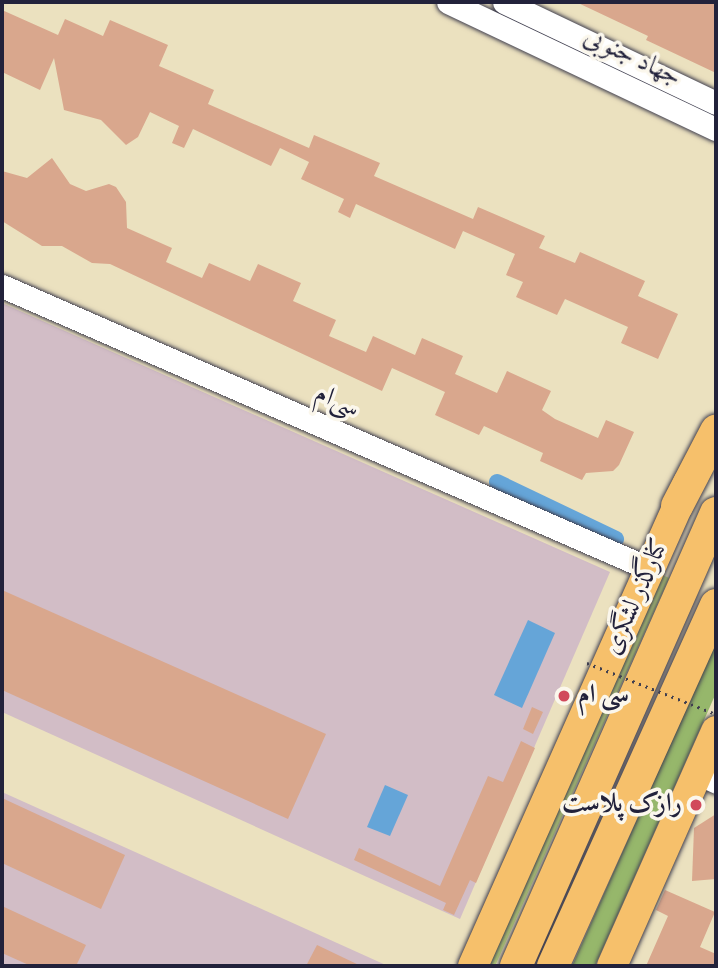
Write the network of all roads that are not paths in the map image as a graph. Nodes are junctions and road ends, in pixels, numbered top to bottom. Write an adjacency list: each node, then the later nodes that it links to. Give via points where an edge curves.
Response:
1 (448, 2): 4 (street, جهاد جنوبی)
2 (504, 2): 3 (street, جهاد جنوبی)
3 (716, 103)
4 (716, 129)
5 (2, 286): 10 (street, سی‌ام)
6 (716, 419): 8 (main road, کنارگذر لشگری)
7 (716, 431): 8 (highway)
8 (677, 506): 10 (main road, کنارگذر لشگری)
9 (716, 513): 15 (highway)
10 (650, 569): 14 (main road, کنارگذر لشگری)
11 (716, 605): 16 (highway)
12 (716, 732): 13 (main road)
13 (706, 780): 17 (main road)
14 (473, 966)
15 (516, 966)
16 (553, 966)
17 (611, 966)

